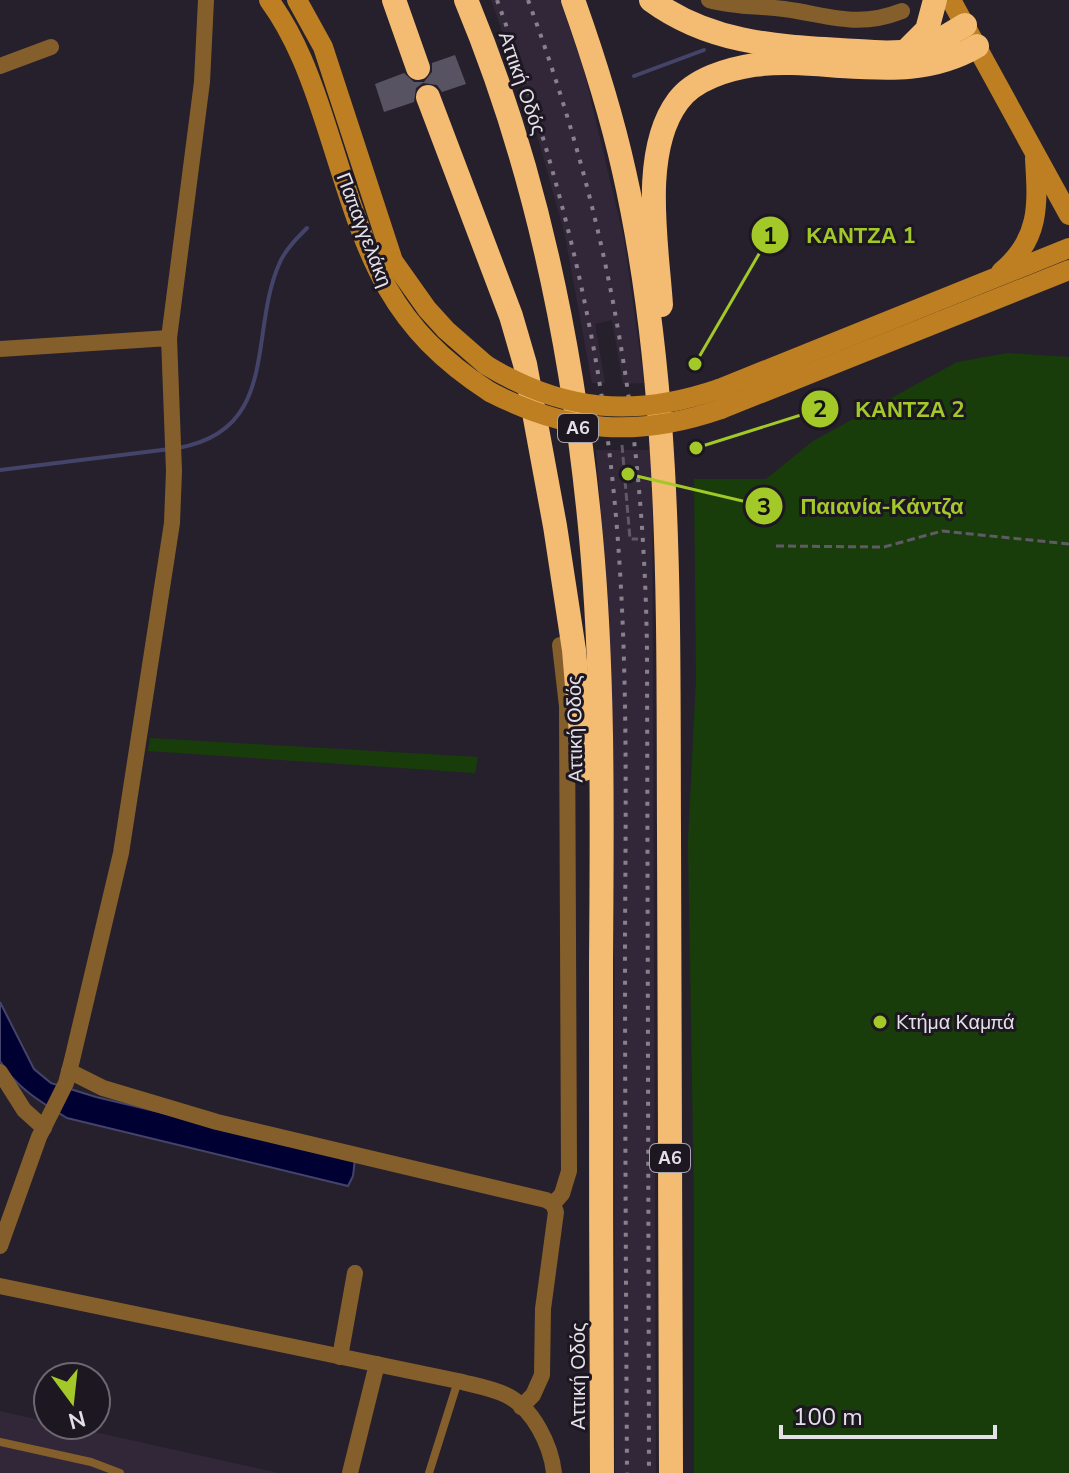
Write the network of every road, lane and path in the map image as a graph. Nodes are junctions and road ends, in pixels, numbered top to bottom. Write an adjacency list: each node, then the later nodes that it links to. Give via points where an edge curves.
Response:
1 (206, 0): 25 (street, via 202,82)
2 (269, 0): 28 (street, Παπαγγελάκη, bridge, via 298,49 361,232 387,291 425,342 490,392 549,418)
3 (297, 0): 27 (street, Παπαγγελάκη, bridge, via 323,47 393,261 436,320 465,349 533,390 595,406)
4 (394, 0): 16 (highway)
5 (466, 0): 36 (highway, Αττική Οδός / Α6, via 525,167 549,259 572,394 591,539)
6 (573, 0): 29 (highway, Α6, via 624,172 653,348)
7 (651, 0): 14 (highway, via 689,24 750,43)
8 (709, 0): 11 (street, via 846,21)
9 (935, 0): 14 (highway, via 927,30)
10 (951, 0): 12 (street)
11 (902, 11)
12 (971, 36): 14 (highway); 18 (street); 29 (highway, via 952,59 903,69 751,65 708,79 678,100 659,145 655,178)
13 (51, 47): 15 (street)
14 (902, 51)
15 (0, 66)
16 (418, 68)
17 (428, 97): 36 (highway, via 525,364 555,526 577,678 584,779)
18 (1035, 151): 19 (street); 24 (street, via 1032,230 1014,260)
19 (1050, 180): 20 (street); 21 (street)
20 (1069, 194)
21 (1069, 215)
22 (1069, 248): 24 (street, Παπαγγελάκη)
23 (1069, 270): 27 (street, Παπαγγελάκη)
24 (990, 280): 27 (street, Παπαγγελάκη)
25 (169, 338): 26 (street); 38 (street, via 172,523 122,845)
26 (0, 349)
27 (720, 399): 28 (street, Παπαγγελάκη, bridge, via 675,423)
28 (620, 429): 30 (path)
29 (662, 451): 54 (highway, Α6, via 668,604)
30 (630, 539): 31 (path); 32 (path)
31 (638, 539)
32 (622, 540)
33 (1069, 544): 34 (path, via 942,531 884,547)
34 (776, 546)
35 (560, 645): 40 (street, via 567,706 569,1171)
36 (602, 870): 53 (highway, Αττική Οδός / Α6)
37 (0, 1072): 39 (street, via 24,1110)
38 (67, 1077): 39 (street); 40 (street, via 217,1122)
39 (47, 1122): 41 (street)
40 (553, 1204): 47 (street, via 542,1375)
41 (0, 1246)
42 (355, 1273): 44 (street)
43 (0, 1286): 44 (street)
44 (340, 1357): 45 (street)
45 (377, 1364): 46 (street); 50 (street)
46 (458, 1381): 47 (street, via 508,1395); 51 (lane)
47 (521, 1407): 52 (street, via 543,1435)
48 (0, 1442): 49 (lane)
49 (120, 1473)
50 (350, 1473)
51 (429, 1473)
52 (554, 1473)
53 (602, 1473)
54 (671, 1473)

